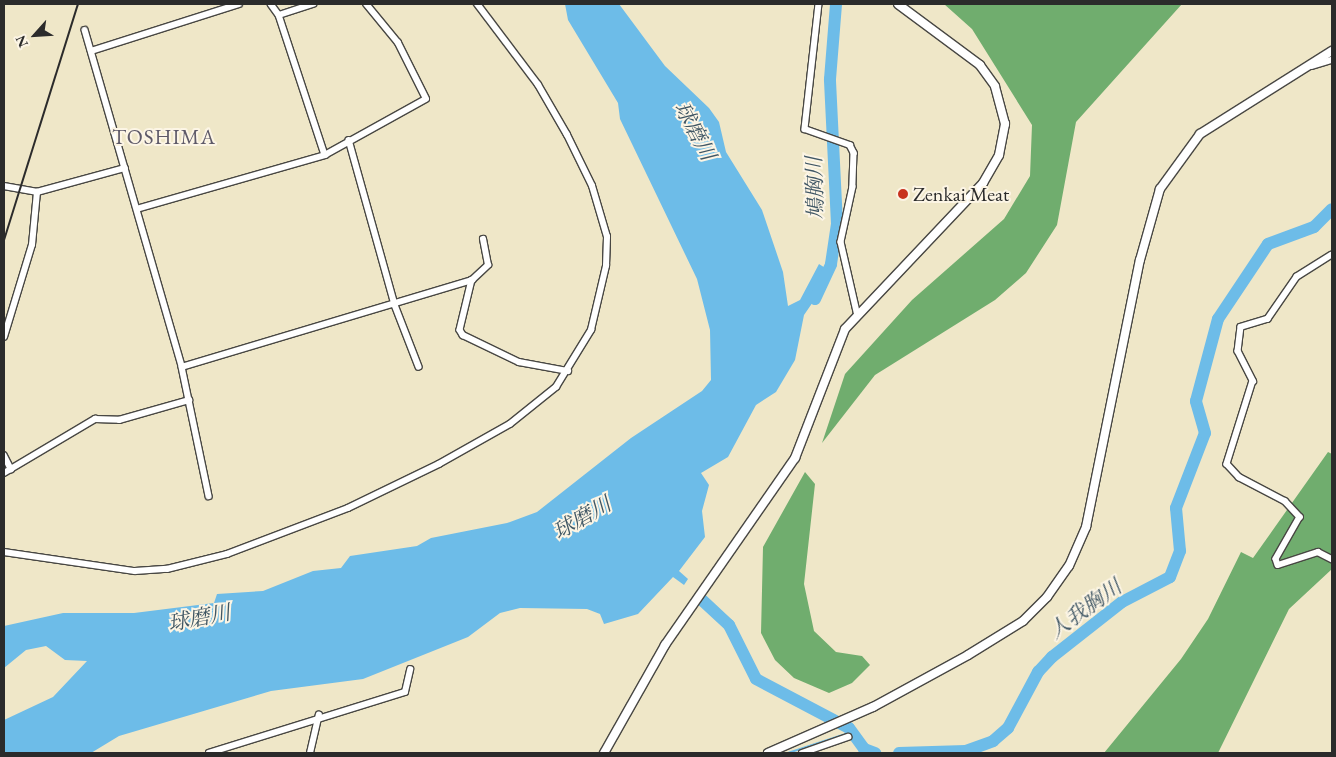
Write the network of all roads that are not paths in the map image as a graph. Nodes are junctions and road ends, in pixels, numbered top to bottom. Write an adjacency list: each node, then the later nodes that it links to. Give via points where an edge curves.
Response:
1 (239, 4): 8 (street)
2 (271, 4): 9 (street)
3 (313, 4): 9 (street)
4 (366, 4): 15 (street, via 398,43 426,99)
5 (476, 4): 29 (street, via 538,85 567,135 602,213 606,266 600,300 591,330)
6 (819, 4): 25 (street, via 807,132 850,144 855,172 841,242)
7 (898, 4): 25 (street, via 980,65 996,86 1005,124 998,155 983,183)
8 (232, 7): 11 (street)
9 (280, 15): 16 (street)
10 (85, 30): 11 (street)
11 (91, 51): 17 (street)
12 (1332, 51): 14 (street)
13 (1332, 60): 14 (street)
14 (1312, 66): 43 (street, via 1200,134 1160,189 1140,260 1086,528 1069,566 1047,597 1022,621 975,651 873,707)
15 (349, 140): 16 (street); 24 (street)
16 (325, 156): 20 (street)
17 (125, 168): 19 (street); 20 (street)
18 (4, 186): 19 (street)
19 (37, 192): 26 (street, via 32,245)
20 (137, 209): 27 (street)
21 (483, 239): 23 (street, via 488,265)
22 (1332, 255): 36 (street, via 1293,281 1268,319 1241,328 1238,350 1253,381 1227,464 1239,477 1285,501 1300,517 1276,559 1278,565 1318,552)
23 (472, 280): 24 (street); 29 (street, via 460,330 463,335 519,362)
24 (394, 305): 27 (street); 28 (street)
25 (857, 312): 42 (street, via 839,342 795,458 664,645)
26 (4, 337)
27 (182, 367): 30 (street)
28 (419, 367)
29 (568, 371): 35 (street, via 534,407 439,464 348,508 228,554 167,569 135,571)
30 (189, 400): 32 (street, via 119,420 94,418); 34 (street)
31 (4, 455): 32 (street)
32 (11, 469): 33 (street)
33 (4, 473)
34 (209, 496)
35 (4, 552)
36 (1332, 559)
37 (410, 670): 38 (street, via 405,692)
38 (319, 715): 40 (street); 41 (street)
39 (848, 737): 44 (street)
40 (209, 753)
41 (310, 753)
42 (604, 753)
43 (768, 753)
44 (802, 753)

